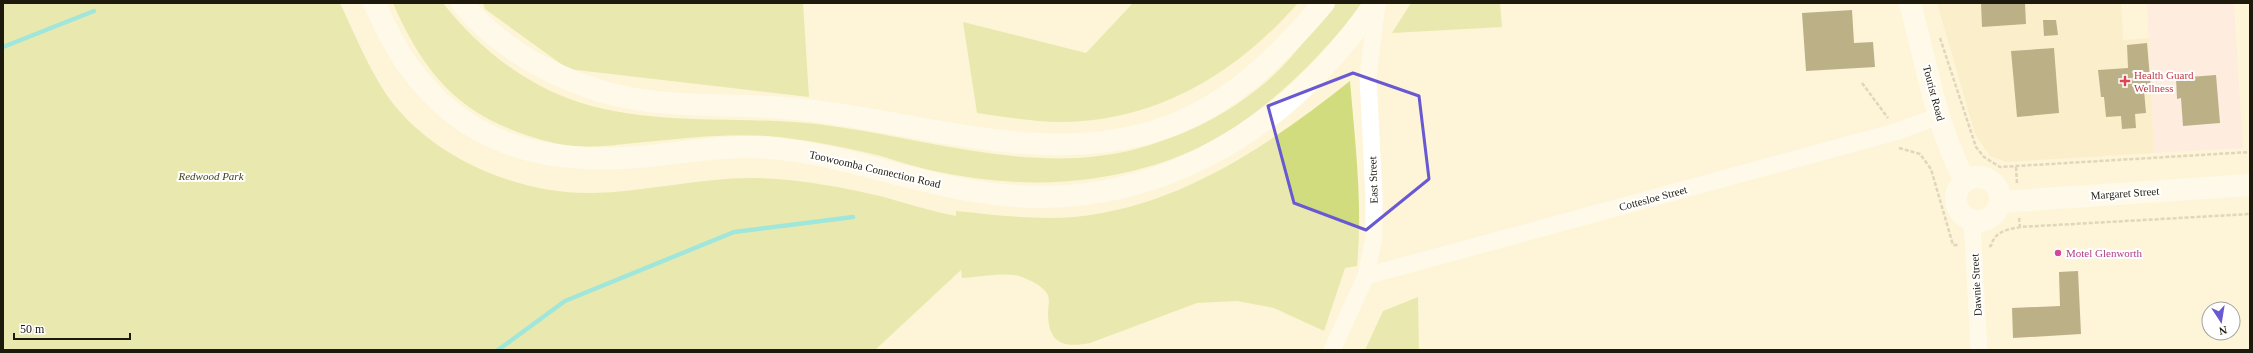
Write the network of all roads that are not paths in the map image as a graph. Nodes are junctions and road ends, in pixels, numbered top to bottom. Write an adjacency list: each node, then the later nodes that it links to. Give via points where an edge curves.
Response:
1 (374, 3): 4 (main road, Toowoomba Connection Road, via 406,63 443,104 486,135 533,152 555,157 606,159 727,148 767,148 832,158 971,191 1022,197 1078,194 1125,186 1172,172 1221,150 1248,133 1293,98 1342,48)
2 (462, 3): 3 (main road, via 503,41 526,58 568,80 614,95 666,102 826,112 1014,142 1066,145 1094,144 1150,132 1201,112 1270,62)
3 (1324, 3)
4 (1376, 3): 11 (street, East Street, via 1368,77 1374,238)
5 (1910, 3): 6 (main road, Tourist Road)
6 (1939, 116): 7 (main road, Tourist Road, via 1952,157); 11 (street, Cottesloe Street, via 1895,132)
7 (1965, 181): 9 (main road, via 1977,177 1989,180 1998,189); 10 (main road, via 1957,191 1956,203 1961,214)
8 (2250, 184): 9 (main road, Margaret Street)
9 (2000, 202): 10 (main road, via 1995,213 1985,221)
10 (1972, 221): 13 (street, Dawnie Street)
11 (1366, 276): 12 (street, East Street)
12 (1332, 350)
13 (1979, 350)

